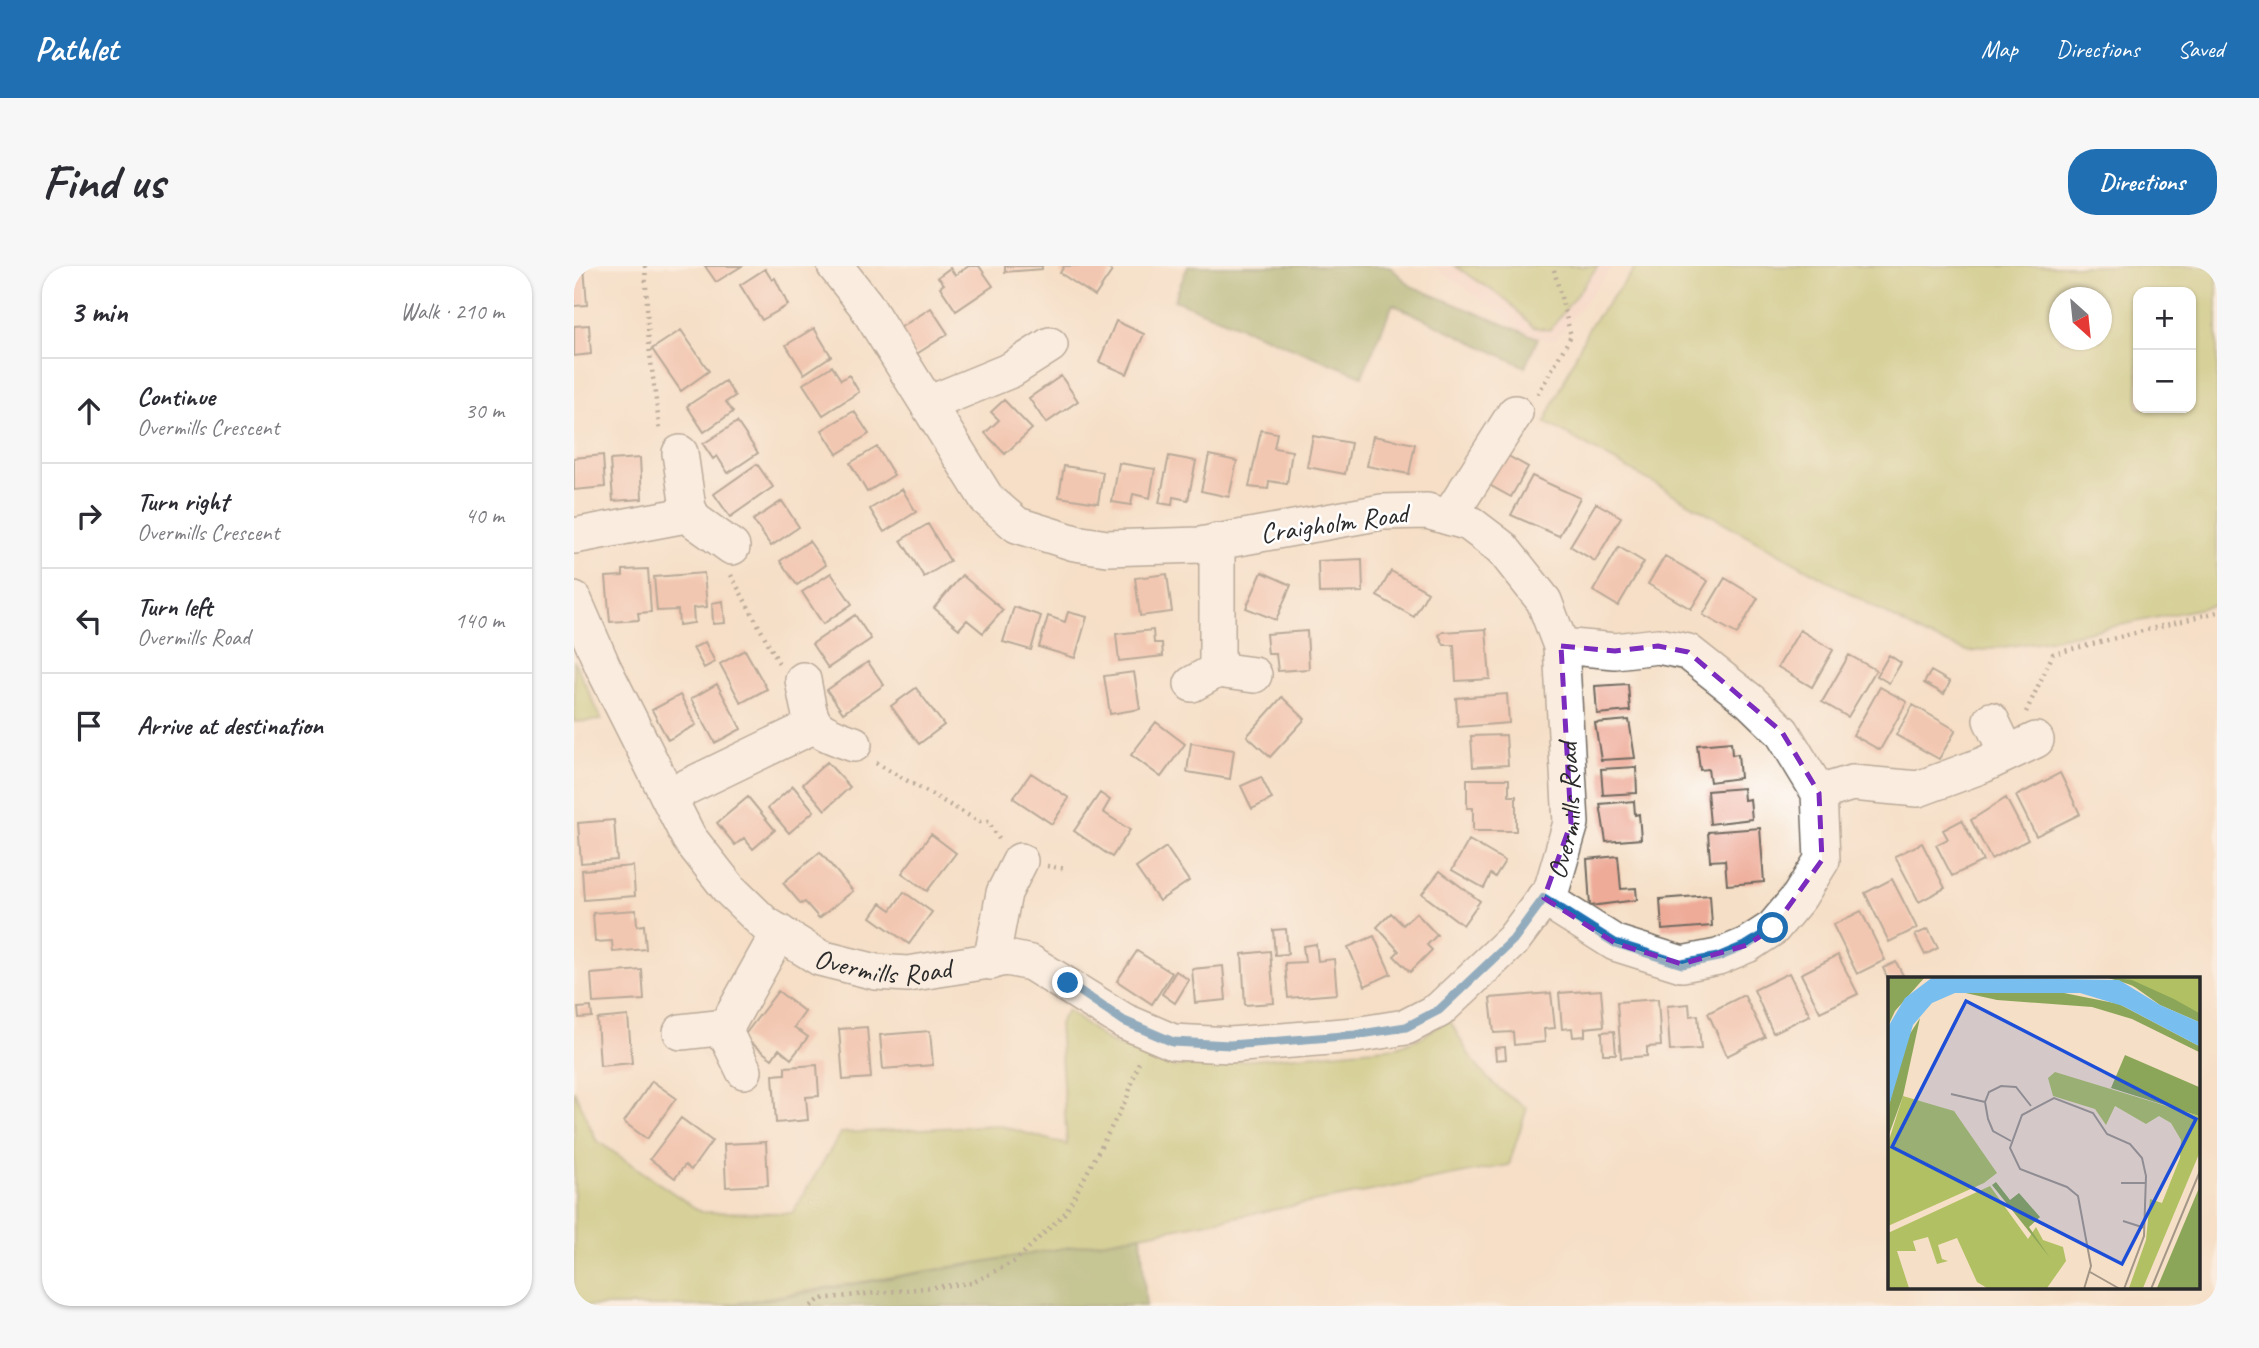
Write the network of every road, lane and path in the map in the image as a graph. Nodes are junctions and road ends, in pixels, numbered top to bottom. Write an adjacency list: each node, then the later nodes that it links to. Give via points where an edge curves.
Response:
1 (645, 266): 7 (path, via 649,346 662,443)
2 (835, 266): 5 (street, Craigholm Road, via 865,304)
3 (1553, 266): 6 (path, via 1571,336 1532,406)
4 (1049, 345): 5 (street, via 1011,370)
5 (928, 404): 11 (street, Craigholm Road, via 987,499 1017,525 1107,548)
6 (1515, 413): 9 (street)
7 (680, 453): 8 (street)
8 (691, 514): 10 (street); 12 (street)
9 (1449, 517): 11 (street, Craigholm Road, via 1427,511 1382,512); 15 (street, Overmills Road, via 1469,523 1502,548 1544,601)
10 (574, 536)
11 (1217, 541): 16 (street, via 1205,677)
12 (732, 547): 17 (path, via 731,578 782,670)
13 (574, 600): 23 (street, Overmills Road)
14 (2217, 612): 21 (path, via 2053,654)
15 (1561, 646): 22 (street, via 1615,651 1658,646 1688,652 1782,732); 26 (street, Overmills Road, via 1571,823 1552,888)
16 (1254, 675)
17 (803, 680): 19 (street)
18 (1991, 720): 21 (street)
19 (815, 725): 20 (street, via 819,732); 23 (street)
20 (854, 744): 24 (path, via 861,755 980,822 988,821)
21 (2022, 746): 22 (street, via 1918,789 1852,783)
22 (1819, 793): 26 (street, via 1822,860 1773,928 1718,957 1682,964 1615,943)
23 (668, 796): 27 (street, Overmills Road, via 689,838 729,889)
24 (1020, 861): 25 (path); 28 (street, Overmills Road, via 1004,893)
25 (1067, 869)
26 (1544, 898): 29 (street, Overmills Road, via 1513,940 1439,1010 1406,1027 1230,1045 1173,1042)
27 (779, 932): 28 (street, Overmills Road, via 820,958 876,972 908,974); 31 (street, Overmills Road)
28 (991, 962): 29 (street, Overmills Road, via 1007,958 1031,963 1124,1021)
29 (1149, 1031): 33 (path, via 1127,1098 1066,1212 1015,1261 972,1283 820,1299)
30 (681, 1032): 31 (street, via 717,1028)
31 (723, 1033): 32 (street)
32 (744, 1071)
33 (811, 1306)

